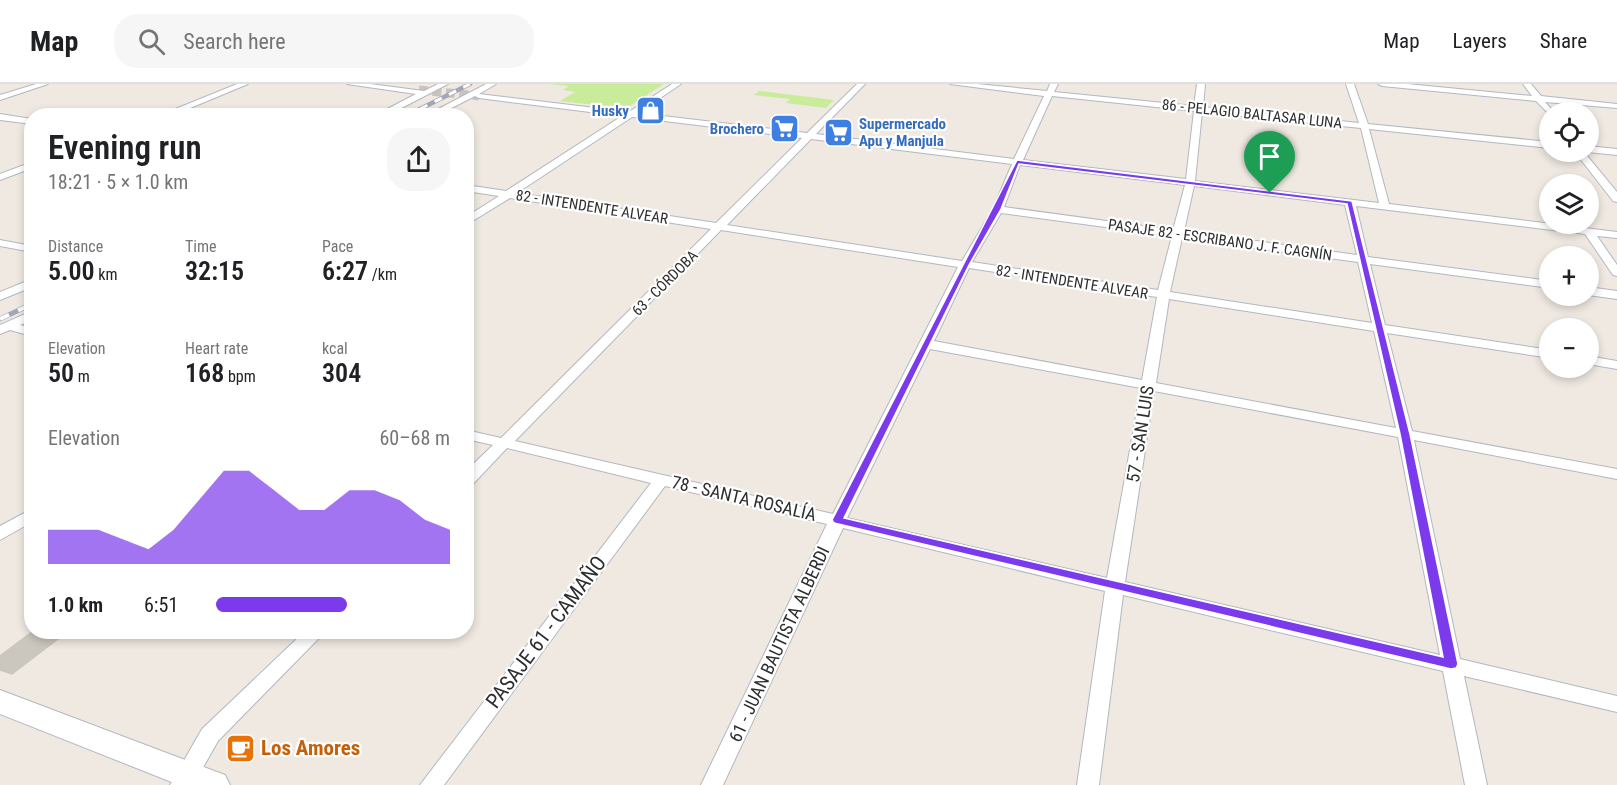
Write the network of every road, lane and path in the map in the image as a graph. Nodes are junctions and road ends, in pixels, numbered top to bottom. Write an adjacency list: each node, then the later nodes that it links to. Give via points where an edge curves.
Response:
1 (44, 84): 21 (street)
2 (244, 84): 25 (street)
3 (351, 84): 18 (street)
4 (369, 84): 18 (street)
5 (388, 84): 17 (street)
6 (444, 84): 17 (street)
7 (492, 84): 20 (street)
8 (503, 84): 20 (street)
9 (677, 84): 30 (street)
10 (861, 84): 34 (street, 63 - CÓRDOBA)
11 (954, 84): 19 (street, 86 - PELAGIO BALTASAR LUNA)
12 (1054, 84): 19 (street, 61 - JUAN BAUTISTA ALBERDI)
13 (1201, 84): 29 (street, 57 - SAN LUIS)
14 (1350, 84): 33 (street)
15 (1382, 84): 22 (street)
16 (1527, 84): 22 (street)
17 (433, 89): 18 (street)
18 (422, 92): 26 (street)
19 (1048, 94): 29 (street, 86 - PELAGIO BALTASAR LUNA); 38 (street, 61 - JUAN BAUTISTA ALBERDI)
20 (475, 95): 27 (street); 28 (street); 28 (street, via 581,111)
21 (0, 98)
22 (1539, 99): 23 (street); 24 (street)
23 (1541, 102)
24 (1617, 106)
25 (182, 108)
26 (393, 108)
27 (447, 108)
28 (591, 109): 30 (street)
29 (1199, 109): 33 (street, 86 - PELAGIO BALTASAR LUNA); 42 (street, 57 - SAN LUIS)
30 (630, 114): 34 (street); 44 (street)
31 (0, 117): 32 (street)
32 (24, 121)
33 (1364, 125): 35 (street, 86 - PELAGIO BALTASAR LUNA); 47 (street)
34 (808, 136): 38 (street); 51 (street, 63 - CÓRDOBA)
35 (1539, 144)
36 (1599, 150): 37 (street)
37 (1617, 152)
38 (1017, 162): 42 (street); 48 (street, 61 - JUAN BAUTISTA ALBERDI)
39 (1588, 162): 45 (street)
40 (24, 168): 41 (street)
41 (0, 177)
42 (1190, 183): 46 (street); 54 (street, 57 - SAN LUIS)
43 (474, 189): 44 (street, 82 - INTENDENTE ALVEAR)
44 (508, 194): 49 (street); 51 (street, 82 - INTENDENTE ALVEAR)
45 (1617, 199)
46 (1350, 202): 47 (street); 58 (street)
47 (1385, 207): 50 (street)
48 (998, 209): 54 (street, PASAJE 82 - ESCRIBANO J. F. CAGNÍN); 59 (street, 61 - JUAN BAUTISTA ALBERDI)
49 (474, 217)
50 (1539, 226)
51 (722, 227): 59 (street, 82 - INTENDENTE ALVEAR); 78 (street, 63 - CÓRDOBA)
52 (1599, 233): 55 (street)
53 (1590, 234): 60 (street)
54 (1178, 235): 58 (street, PASAJE 82 - ESCRIBANO J. F. CAGNÍN); 66 (street, 57 - SAN LUIS)
55 (1617, 235)
56 (0, 243): 57 (street)
57 (24, 248)
58 (1363, 260): 61 (street, PASAJE 82 - ESCRIBANO J. F. CAGNÍN); 69 (street)
59 (965, 265): 66 (street, 82 - INTENDENTE ALVEAR); 71 (street, 61 - JUAN BAUTISTA ALBERDI)
60 (1617, 273)
61 (1539, 284)
62 (24, 286): 65 (street)
63 (1599, 293): 64 (street)
64 (1617, 295)
65 (0, 296)
66 (1163, 296): 69 (street, 82 - INTENDENTE ALVEAR); 75 (street, 57 - SAN LUIS)
67 (24, 319): 68 (street)
68 (4, 328): 70 (street)
69 (1379, 328): 72 (street, 82 - INTENDENTE ALVEAR); 76 (street)
70 (24, 331)
71 (927, 344): 75 (street); 83 (street, 61 - JUAN BAUTISTA ALBERDI)
72 (1539, 352)
73 (1599, 362): 74 (street)
74 (1617, 365)
75 (1148, 385): 76 (street); 85 (street, 57 - SAN LUIS)
76 (1405, 434): 80 (street); 87 (street)
77 (474, 436): 78 (street, 78 - SANTA ROSALÍA)
78 (504, 442): 79 (street, 63 - CÓRDOBA); 81 (street, 78 - SANTA ROSALÍA)
79 (474, 473)
80 (1617, 474)
81 (662, 479): 83 (street, 78 - SANTA ROSALÍA); 92 (street, PASAJE 61 - CAMAÑO)
82 (24, 519): 84 (street)
83 (838, 520): 85 (street, 78 - SANTA ROSALÍA); 93 (street, 61 - JUAN BAUTISTA ALBERDI)
84 (0, 534)
85 (1115, 585): 87 (street, 78 - SANTA ROSALÍA); 94 (street, 57 - SAN LUIS)
86 (308, 639): 90 (street, via 210,735)
87 (1451, 664): 89 (street, 78 - SANTA ROSALÍA); 95 (street)
88 (0, 702): 90 (main road)
89 (1617, 704)
90 (184, 780): 91 (main road)
91 (214, 785)
92 (431, 785)
93 (712, 785)
94 (1088, 785)
95 (1476, 785)

